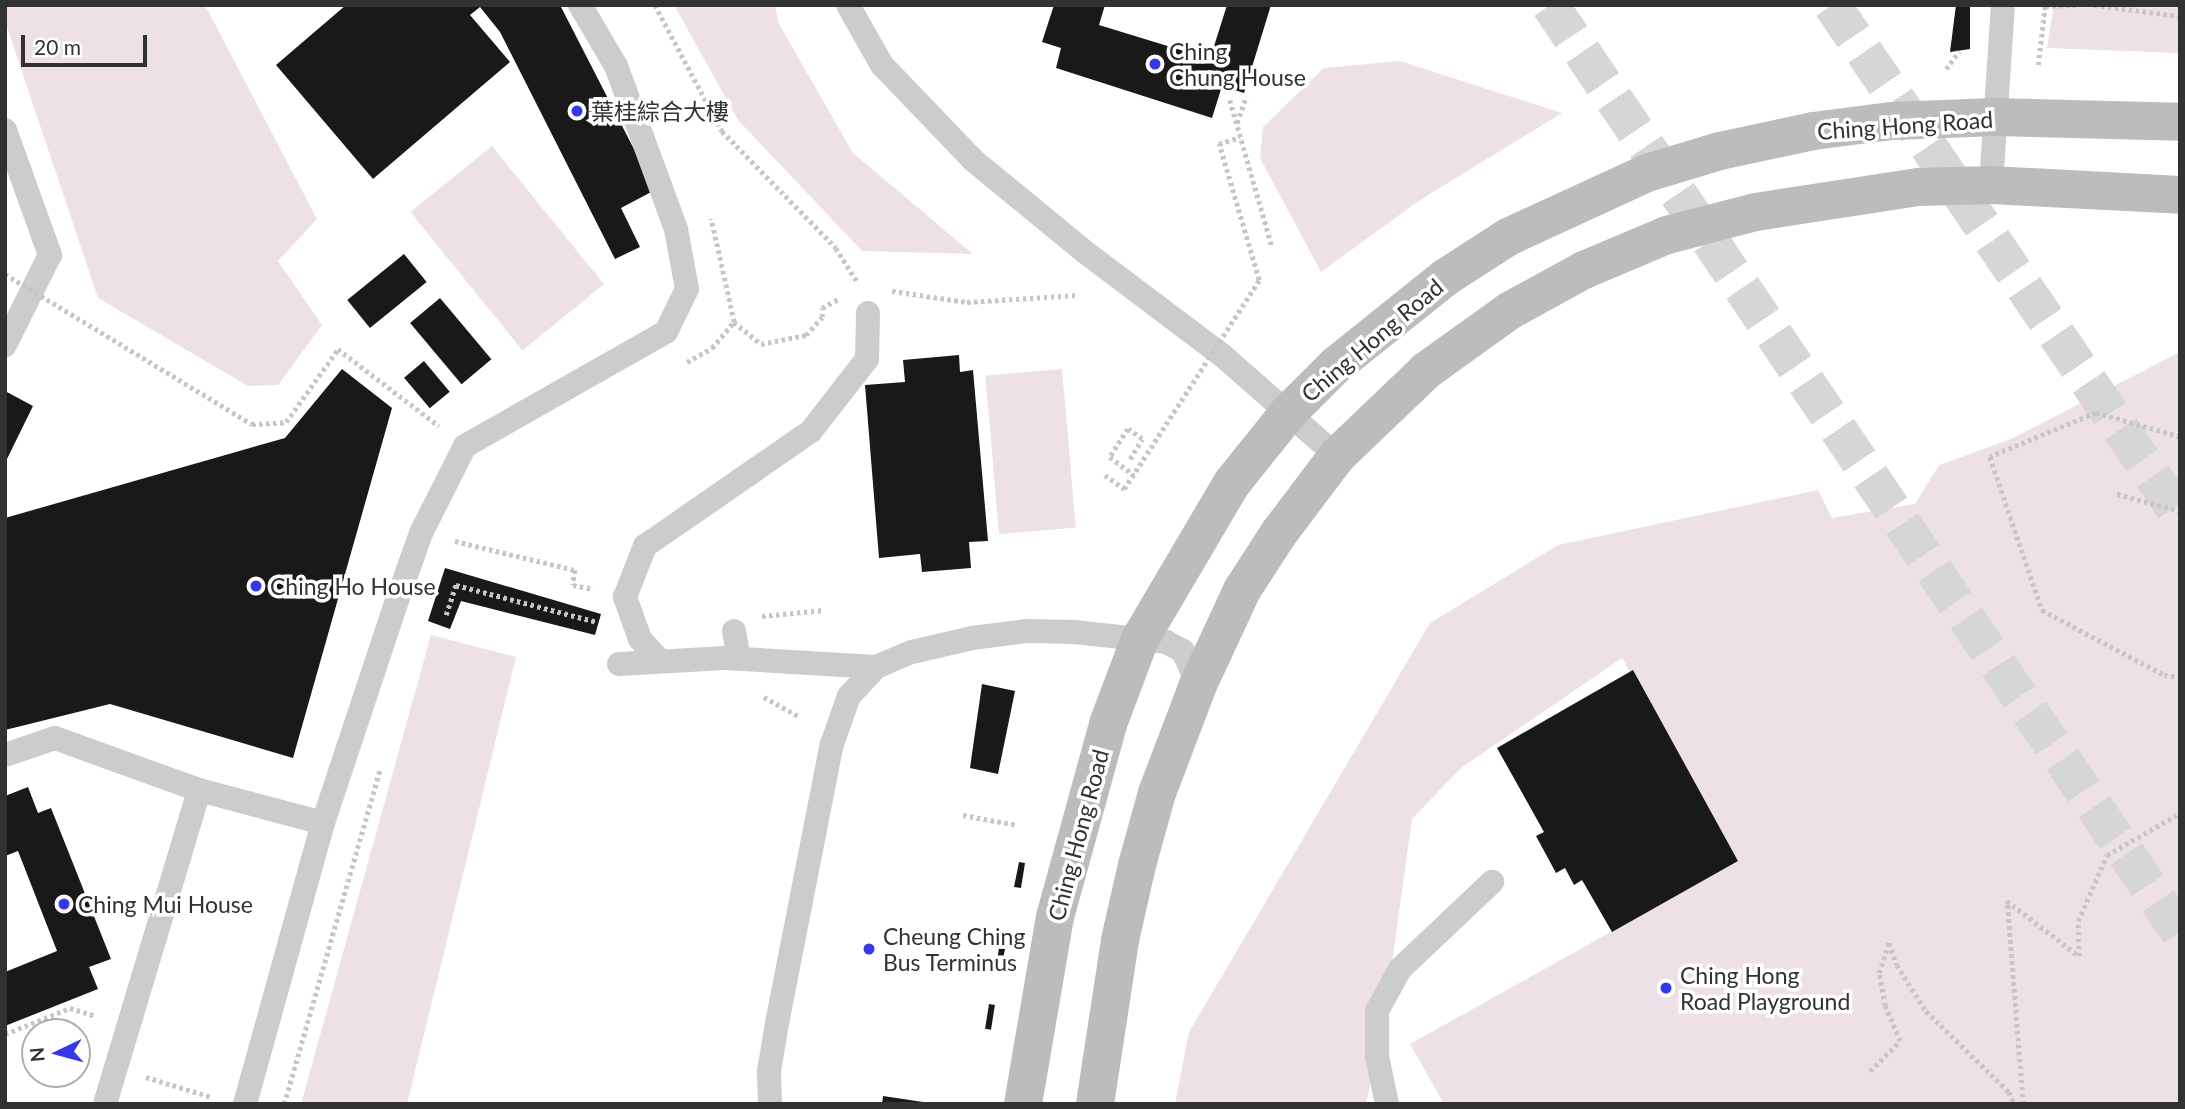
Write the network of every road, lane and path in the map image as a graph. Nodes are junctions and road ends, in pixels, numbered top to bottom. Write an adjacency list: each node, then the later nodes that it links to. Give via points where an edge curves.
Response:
1 (580, 5): 35 (lane, via 616,66 676,229 687,289 666,332)
2 (655, 5): 24 (path, via 722,131 836,248)
3 (848, 5): 33 (lane, via 882,65 973,160 1223,356)
4 (2003, 5): 14 (lane)
5 (2076, 5): 7 (path)
6 (2094, 5): 8 (path)
7 (2045, 6): 10 (path)
8 (2180, 16)
9 (1959, 51): 11 (path)
10 (2038, 65)
11 (1946, 69)
12 (1246, 97): 16 (path)
13 (1230, 100): 16 (path)
14 (1995, 117): 15 (main road, Ching Hong Road); 19 (lane); 33 (main road, Ching Hong Road, via 1892,121 1813,131 1720,151 1636,178 1508,237 1446,276 1336,365)
15 (2180, 122)
16 (1237, 125): 18 (path)
17 (5, 130): 31 (lane, via 50,255)
18 (1240, 137): 22 (path); 39 (path, bridge, via 1219,144 1259,280)
19 (1991, 185): 20 (main road); 36 (main road, via 1847,195 1667,234 1584,270 1509,310 1427,369)
20 (2180, 195)
21 (706, 208): 30 (path, via 717,231)
22 (1272, 246)
23 (5, 274): 35 (path, bridge, via 252,424 286,422 338,349)
24 (860, 286): 26 (path); 29 (path)
25 (886, 290): 27 (path, via 967,302)
26 (850, 292)
27 (1077, 295)
28 (841, 297): 30 (path, via 822,309 822,317 806,335 761,344)
29 (868, 313): 51 (lane, via 867,359 811,431 645,546 625,597 640,639)
30 (734, 322): 32 (path, via 712,348)
31 (5, 345)
32 (677, 367)
33 (1288, 413): 36 (lane); 49 (main road, Ching Hong Road, via 1232,482)
34 (2180, 437): 54 (path, via 2096,413 1990,457 2042,610 2164,675)
35 (465, 446): 42 (lane)
36 (1337, 456): 55 (main road, via 1242,590)
37 (1130, 459): 39 (path, via 1142,439 1128,429 1110,457)
38 (1105, 475): 39 (path, bridge, via 1124,489)
39 (1134, 475)
40 (2117, 494): 41 (path)
41 (2180, 511)
42 (421, 533): 43 (path, via 575,570 573,585); 61 (lane)
43 (606, 592)
44 (824, 610): 45 (path)
45 (781, 613)
46 (446, 615): 47 (path, via 456,585)
47 (602, 623)
48 (734, 631): 50 (lane)
49 (1140, 639): 53 (lane, via 1027,631 912,652); 55 (lane, via 1166,642 1183,651); 69 (main road, Ching Hong Road, via 1108,724 1055,917)
50 (739, 659): 51 (lane); 53 (lane)
51 (659, 660): 52 (lane)
52 (620, 664)
53 (876, 667): 68 (lane, via 849,696 832,744 785,978 769,1071)
54 (2180, 677)
55 (1198, 685): 70 (main road, via 1157,793 1137,865)
56 (5, 755): 58 (lane, via 55,738)
57 (384, 755): 67 (path)
58 (199, 790): 61 (lane); 65 (lane)
59 (2180, 813): 73 (path, via 2107,855 2078,921 2079,957 2007,901)
60 (963, 815): 62 (path)
61 (323, 823): 66 (lane)
62 (1017, 825)
63 (1492, 882): 71 (lane, via 1400,969 1377,1012 1377,1055)
64 (1870, 1071): 72 (path, via 1900,1041 1885,1006 1879,973 1889,943 1926,1011 2009,1092)
65 (105, 1104)
66 (245, 1104)
67 (284, 1104)
68 (770, 1104)
69 (1023, 1104)
70 (1095, 1104)
71 (1387, 1104)
72 (2014, 1104)
73 (2023, 1104)

